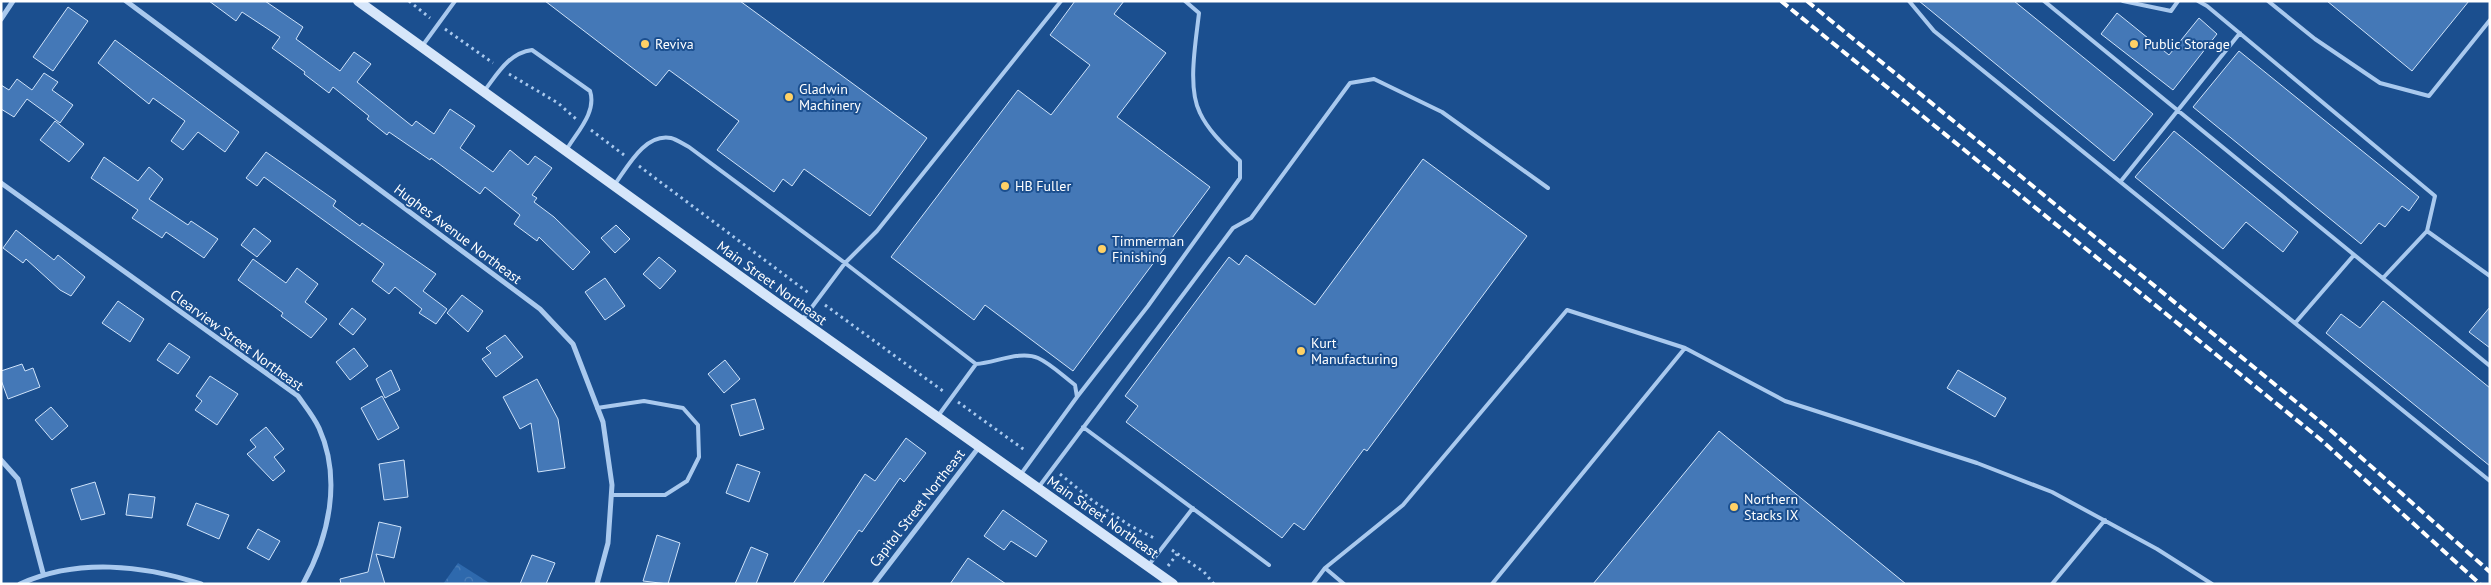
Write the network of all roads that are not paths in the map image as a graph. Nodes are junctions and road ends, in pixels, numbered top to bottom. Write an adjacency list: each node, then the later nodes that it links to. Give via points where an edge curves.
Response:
1 (13, 1): 13 (street)
2 (126, 1): 35 (street, Hughes Avenue Northeast, via 540,309 573,344)
3 (358, 1): 16 (street, Main Street Northeast)
4 (455, 1): 16 (lane)
5 (1061, 1): 26 (lane, via 877,231)
6 (1185, 1): 34 (lane, via 1198,12 1194,89 1199,113 1240,161 1240,178 1148,306)
7 (1909, 1): 20 (lane, via 1934,31)
8 (2044, 1): 18 (lane)
9 (2123, 1): 10 (lane, via 2171,11)
10 (2178, 1)
11 (2198, 1): 15 (lane)
12 (2268, 1): 14 (lane, via 2315,40 2380,83 2429,96)
13 (1, 18)
14 (2490, 20)
15 (2240, 33): 18 (lane); 24 (lane, via 2435,196)
16 (422, 47): 17 (street, Main Street Northeast)
17 (483, 91): 19 (street, Main Street Northeast); 19 (lane, via 507,61 522,51 532,50 590,91 590,110)
18 (2178, 110): 20 (lane); 25 (lane)
19 (565, 150): 22 (street, Main Street Northeast)
20 (2121, 182): 30 (lane)
21 (1, 183): 52 (street, Clearview Street Northeast, via 298,396 319,428 328,454 332,490 325,535)
22 (614, 186): 26 (lane, via 641,150 657,138 672,138); 29 (street, Main Street Northeast)
23 (1548, 188): 37 (lane, via 1442,112 1374,79 1350,83 1251,218 1233,228)
24 (2427, 230): 27 (lane); 28 (lane)
25 (2354, 255): 28 (lane); 30 (lane)
26 (845, 263): 29 (lane); 32 (lane)
27 (2490, 276)
28 (2382, 278): 33 (lane)
29 (801, 321): 36 (street, Main Street Northeast)
30 (2296, 322): 41 (lane)
31 (1685, 348): 45 (lane, via 1785,401 1977,463 2052,492); 48 (lane, via 1567,310 1403,505); 58 (lane)
32 (976, 364): 34 (lane, via 1038,357 1075,385); 36 (lane)
33 (2490, 366)
34 (1076, 397): 40 (lane)
35 (598, 408): 43 (street, Hughes Avenue Northeast, via 604,422); 43 (lane, via 644,401 683,408 698,425 700,457 687,481 665,495)
36 (937, 417): 38 (street, Main Street Northeast)
37 (1083, 427): 42 (lane); 44 (lane)
38 (979, 446): 40 (street, Main Street Northeast); 54 (street, Capitol Street Northeast)
39 (1, 460): 49 (street, via 18,479)
40 (1020, 476): 42 (street, Main Street Northeast)
41 (2490, 481)
42 (1038, 488): 47 (street, Main Street Northeast)
43 (611, 495): 53 (street, Hughes Avenue Northeast, via 608,543)
44 (1193, 508): 46 (lane); 47 (lane)
45 (2105, 520): 59 (lane); 60 (lane)
46 (1269, 565)
47 (1148, 566): 55 (street, Main Street Northeast)
48 (1325, 568): 56 (lane); 57 (lane)
49 (43, 573): 50 (street); 51 (street, via 110,566 168,573)
50 (20, 584)
51 (201, 584)
52 (303, 584)
53 (597, 584)
54 (874, 584)
55 (1173, 584)
56 (1313, 584)
57 (1344, 584)
58 (1492, 584)
59 (2052, 584)
60 (2212, 584)

